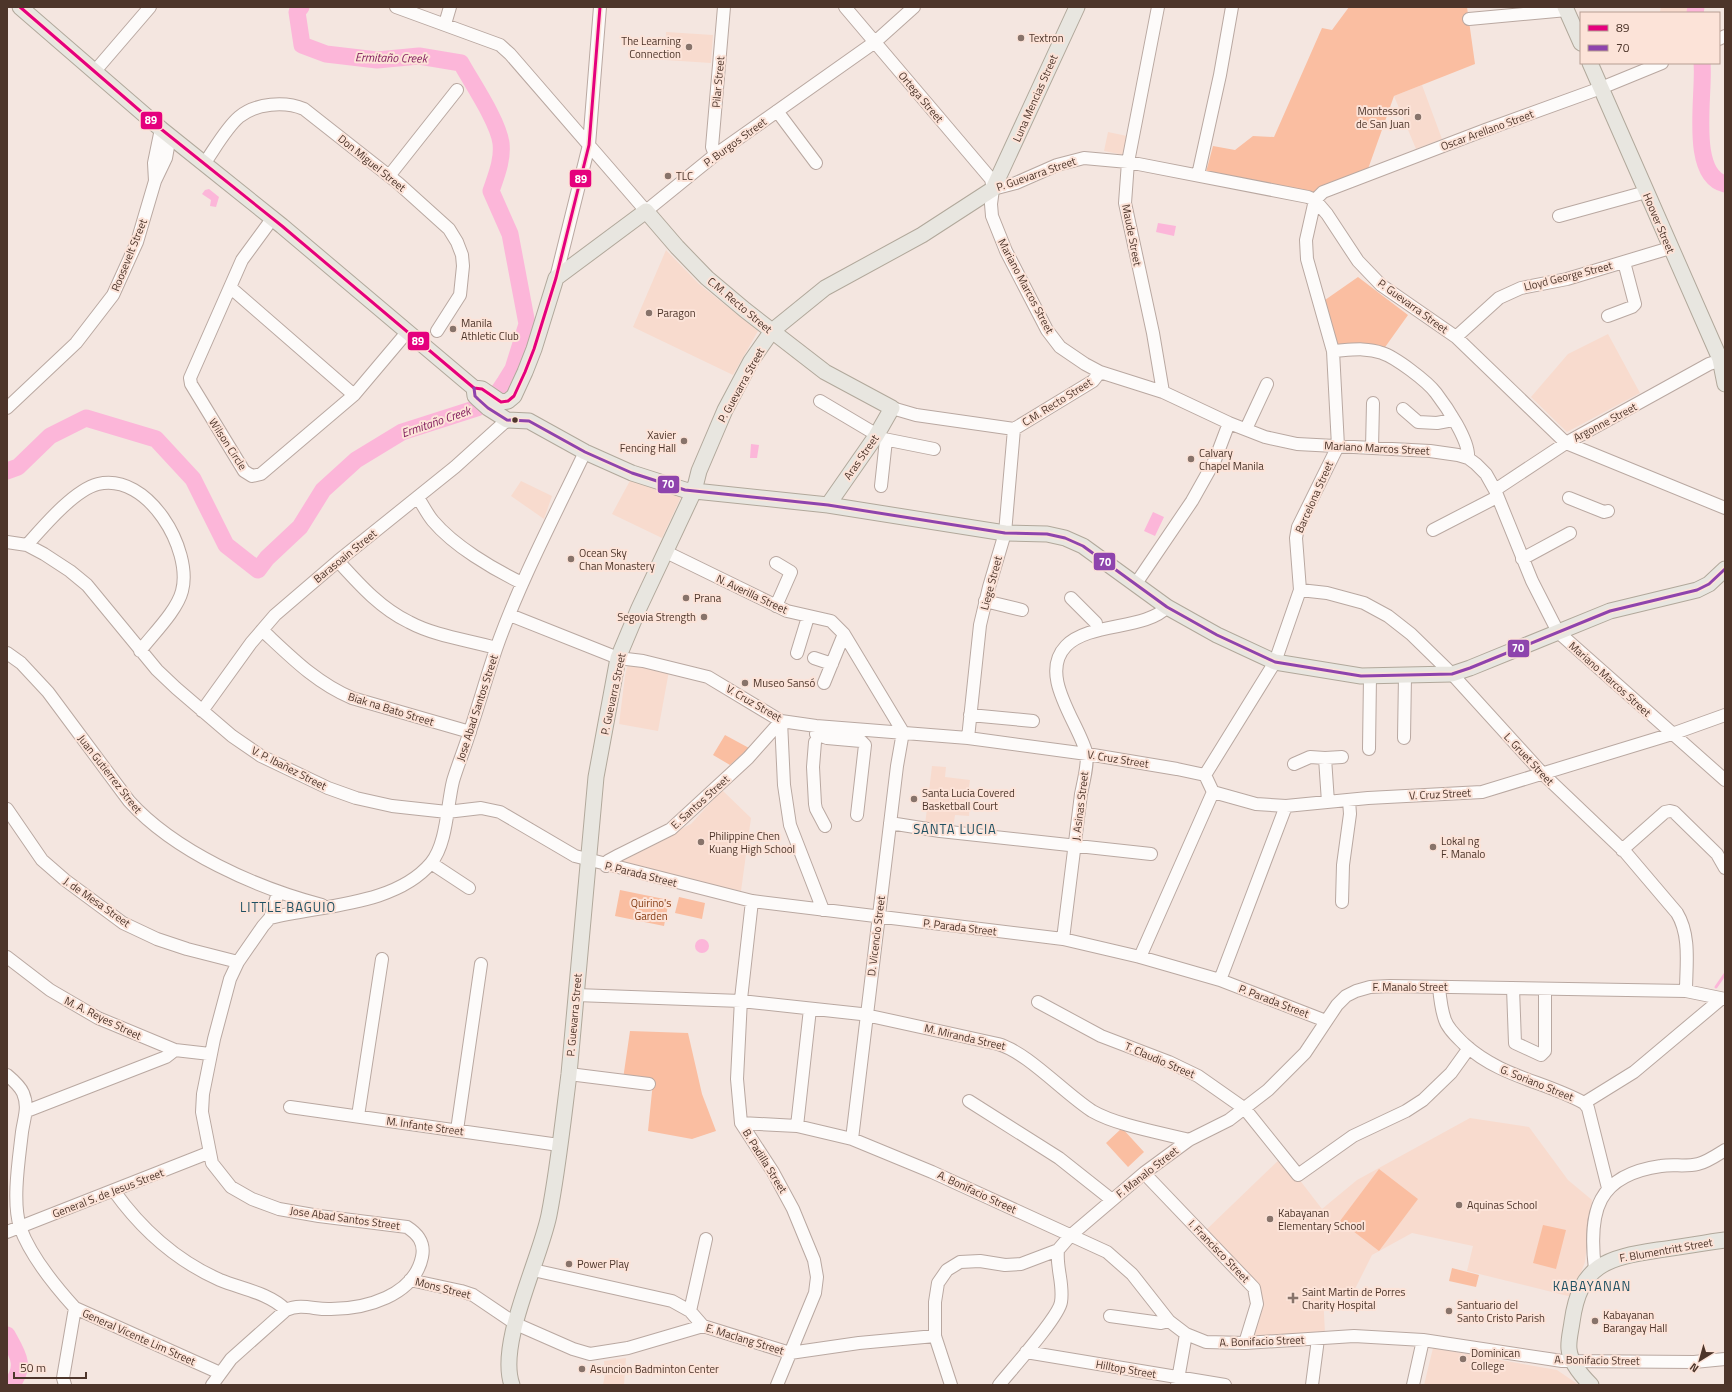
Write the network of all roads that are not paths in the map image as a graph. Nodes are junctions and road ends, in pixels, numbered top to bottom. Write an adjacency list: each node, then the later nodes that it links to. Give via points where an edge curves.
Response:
1 (20, 7): 19 (main road)
2 (150, 7): 19 (street)
3 (396, 7): 14 (street, C.M. Recto Street)
4 (450, 7): 14 (street)
5 (600, 7): 24 (street)
6 (724, 7): 25 (street, Pilar Street, via 712,147)
7 (845, 7): 16 (street, Ortega Street)
8 (914, 7): 16 (street, P. Burgos Street)
9 (1077, 7): 31 (main road, Luna Mencias Street)
10 (1158, 7): 26 (street, Maude Street)
11 (1232, 7): 30 (street)
12 (1566, 8): 13 (street); 15 (main road)
13 (1469, 19)
14 (445, 24): 24 (street, C.M. Recto Street, via 500,45)
15 (1580, 41)
16 (875, 42): 22 (street, P. Burgos Street); 31 (street, Ortega Street, via 991,179)
17 (1590, 64): 20 (main road, Hoover Street)
18 (1660, 64): 20 (street, Oscar Arellano Street)
19 (95, 71): 23 (main road)
20 (1601, 88): 32 (main road, Hoover Street); 33 (street, Oscar Arellano Street, via 1324,192)
21 (457, 90): 29 (street)
22 (777, 111): 25 (street, P. Burgos Street); 27 (street)
23 (166, 132): 28 (main road); 57 (street, Roosevelt Street, via 166,158 155,181 137,242 113,295 76,343)
24 (588, 145): 34 (street, C.M. Recto Street); 39 (street)
25 (715, 155): 34 (street, P. Burgos Street)
26 (1128, 162): 30 (street, P. Guevarra Street); 31 (street, P. Guevarra Street, via 1084,158 1057,165 1016,183); 51 (street, Maude Street, via 1125,203)
27 (816, 163)
28 (204, 164): 29 (street, Don Miguel Street, via 239,117 267,106 293,104 304,109); 36 (main road)
29 (389, 176): 43 (street, Don Miguel Street, via 449,229 462,255 463,279 460,295)
30 (1198, 176): 33 (street, P. Guevarra Street, via 1291,193)
31 (993, 189): 44 (main road, P. Guevarra Street, via 922,235 826,288); 48 (street, Mariano Marcos Street, via 991,204 996,229 1047,330 1060,348)
32 (1646, 192): 35 (street); 37 (main road, Hoover Street)
33 (1315, 200): 45 (street, P. Guevarra Street, via 1358,261 1381,285); 46 (street, Barcelona Street, via 1306,233 1307,259)
34 (646, 211): 39 (main road, P. Burgos Street); 44 (main road, C.M. Recto Street, via 707,278)
35 (1559, 216)
36 (272, 219): 40 (street, Wilson Circle, via 242,260); 42 (main road)
37 (1670, 248): 38 (street, Lloyd George Street); 47 (main road, Hoover Street)
38 (1624, 262): 41 (street, via 1635,304); 45 (street, Lloyd George Street, via 1567,279 1521,288 1499,298)
39 (556, 278): 53 (main road, via 534,349)
40 (231, 288): 52 (street); 52 (street, Wilson Circle, via 190,378 191,384 244,471 252,476 262,474)
41 (1608, 316)
42 (408, 331): 52 (street, Wilson Circle); 54 (main road)
43 (437, 331)
44 (772, 332): 58 (main road, C.M. Recto Street, via 825,372); 74 (main road, P. Guevarra Street, via 751,361 725,410 699,471)
45 (1456, 337): 67 (street, P. Guevarra Street)
46 (1333, 352): 61 (street, via 1365,348 1383,353 1404,365 1435,392); 68 (street, Barcelona Street)
47 (1722, 359): 50 (main road, Hoover Street); 67 (street, Argonne Street)
48 (1100, 372): 51 (street, Mariano Marcos Street); 64 (street, C.M. Recto Street, via 1092,381)
49 (1268, 384): 65 (street)
50 (1725, 384)
51 (1163, 392): 63 (street, Mariano Marcos Street)
52 (354, 395)
53 (514, 396): 54 (main road, via 505,402); 62 (main road, via 518,408)
54 (485, 398): 60 (main road)
55 (820, 401): 66 (street)
56 (1372, 403): 69 (street)
57 (7, 408)
58 (892, 408): 64 (street, C.M. Recto Street, via 916,415); 66 (main road, Aras Street)
59 (1403, 410): 61 (street, via 1418,422 1437,423)
60 (507, 420): 62 (main road); 76 (street, Barasoain Street)
61 (1453, 420): 72 (street, via 1467,446)
62 (529, 421): 71 (main road)
63 (1229, 423): 65 (street, Mariano Marcos Street); 92 (street, via 1215,460 1192,501)
64 (1014, 429): 82 (street, Liege Street)
65 (1246, 430): 68 (street, Mariano Marcos Street, via 1297,444)
66 (881, 438): 70 (street); 73 (street); 78 (main road, Aras Street)
67 (1566, 443): 75 (street, Argonne Street); 79 (street, P. Guevarra Street)
68 (1338, 446): 69 (street, Mariano Marcos Street); 93 (street, Barcelona Street, via 1298,527 1296,538)
69 (1372, 448): 72 (street, Mariano Marcos Street, via 1430,451)
70 (934, 449)
71 (585, 452): 74 (main road, via 632,473); 91 (street, Jose Abad Santos Street)
72 (1468, 458): 75 (street, Mariano Marcos Street, via 1486,474)
73 (881, 486)
74 (694, 491): 78 (main road); 86 (main road, P. Guevarra Street)
75 (1496, 494): 81 (street, Argonne Street); 87 (street, Mariano Marcos Street)
76 (418, 498): 88 (street, Barasoain Street); 91 (street, via 433,521 447,534 490,566)
77 (1569, 498): 80 (street, via 1604,512)
78 (828, 505): 82 (main road)
79 (1725, 508)
80 (1608, 511)
81 (1433, 530)
82 (1006, 533): 92 (main road, via 1047,534 1065,538 1083,546); 95 (street, Liege Street)
83 (1570, 533): 87 (street)
84 (7, 542): 85 (street, V. P. Ibañez Street)
85 (27, 545): 106 (street, V. P. Ibañez Street, via 55,561 87,585); 106 (street, via 69,502 98,484 126,485 147,498 155,506 176,544 184,578 177,602)
86 (666, 552): 96 (street, N. Averilla Street); 109 (main road, P. Guevarra Street)
87 (1522, 559): 103 (street, Mariano Marcos Street)
88 (338, 561): 102 (street, Barasoain Street, via 275,615); 105 (street, via 365,591 409,623)
89 (776, 563): 96 (street, via 791,572)
90 (1725, 569): 103 (main road, via 1709,584 1697,590 1610,611)
91 (522, 583): 99 (street, Jose Abad Santos Street)
92 (1135, 585): 97 (main road)
93 (1300, 590): 111 (street, Barcelona Street); 113 (street, L. Gruet Street, via 1327,593 1364,603 1388,616 1411,634)
94 (1071, 598): 101 (street)
95 (985, 601): 98 (street); 118 (street, Liege Street)
96 (776, 606): 100 (street, N. Averilla Street)
97 (1167, 607): 111 (main road, via 1217,635); 128 (street, via 1148,617 1079,637 1062,652 1056,664 1056,680)
98 (1022, 610)
99 (510, 615): 105 (street, Jose Abad Santos Street); 109 (street, V. Cruz Street)
100 (808, 616): 104 (street, N. Averilla Street, via 831,621); 108 (street)
101 (1096, 623)
102 (262, 630): 117 (street, Barasoain Street); 122 (street, Biak na Bato Street, via 306,670 337,692)
103 (1558, 632): 113 (main road); 124 (street, Mariano Marcos Street)
104 (844, 634): 112 (street); 123 (street, N. Averilla Street)
105 (496, 648): 122 (street, Jose Abad Santos Street)
106 (140, 651): 117 (street, V. P. Ibañez Street)
107 (7, 653): 152 (street, Juan Gutierrez Street, via 21,663 48,692 142,815 208,859)
108 (797, 653)
109 (618, 658): 120 (street, V. Cruz Street, via 643,661 708,677); 147 (main road, P. Guevarra Street, via 596,777)
110 (814, 658): 112 (street)
111 (1275, 662): 115 (main road, via 1340,674); 133 (street, Barcelona Street)
112 (832, 664): 116 (street)
113 (1452, 674): 114 (main road); 132 (street, L. Gruet Street)
114 (1405, 675): 115 (main road); 126 (street)
115 (1370, 676): 127 (street)
116 (824, 683)
117 (202, 711): 140 (street, V. P. Ibañez Street, via 261,756 328,788 356,798 392,806)
118 (970, 715): 121 (street); 125 (street, Liege Street)
119 (1725, 715): 124 (street, V. Cruz Street)
120 (781, 721): 123 (street, V. Cruz Street); 149 (street, E. Santos Street, via 748,758 671,829 619,854 608,861); 156 (street, via 790,825)
121 (1033, 721)
122 (470, 732): 140 (street, Jose Abad Santos Street, via 453,781)
123 (903, 732): 125 (street, V. Cruz Street); 142 (street, D. Vicencio Street)
124 (1672, 734): 132 (street, V. Cruz Street); 134 (street, Mariano Marcos Street)
125 (968, 738): 128 (street, V. Cruz Street)
126 (1404, 738)
127 (1369, 749)
128 (1087, 754): 133 (street, V. Cruz Street); 144 (street, J. Asinas Street)
129 (1342, 756): 130 (street)
130 (1325, 758): 131 (street, via 1310,757); 137 (street)
131 (1294, 764)
132 (1542, 773): 136 (street, V. Cruz Street, via 1482,792); 145 (street, L. Gruet Street)
133 (1205, 775): 135 (street)
134 (1725, 780)
135 (1213, 792): 138 (street, V. Cruz Street, via 1256,804); 160 (street)
136 (1347, 800): 137 (street, V. Cruz Street); 154 (street, via 1348,827)
137 (1328, 802): 138 (street, V. Cruz Street)
138 (1286, 806): 165 (street)
139 (7, 809): 163 (street, J. de Mesa Street, via 42,860 123,923 156,939)
140 (446, 812): 147 (street, V. P. Ibañez Street, via 481,808 500,812); 148 (street, Jose Abad Santos Street, via 439,848)
141 (857, 815): 143 (street, via 865,745 861,741 816,738 813,767 815,804)
142 (890, 824): 144 (street); 157 (street, D. Vicencio Street)
143 (825, 826)
144 (1075, 846): 146 (street); 159 (street, J. Asinas Street)
145 (1622, 850): 150 (street, via 1670,810 1716,854); 169 (street, L. Gruet Street, via 1683,923 1686,938)
146 (1151, 854)
147 (588, 861): 149 (street, P. Parada Street); 170 (main road, P. Guevarra Street)
148 (431, 863): 151 (street); 155 (street, Jose Abad Santos Street, via 402,885 351,904)
149 (606, 866): 153 (street, P. Parada Street)
150 (1725, 868)
151 (469, 888)
152 (278, 892): 155 (street, Jose Abad Santos Street); 158 (street, Jose Abad Santos Street)
153 (752, 901): 156 (street, P. Parada Street); 172 (street, B. Padilla Street)
154 (1342, 902)
155 (326, 906): 158 (street, Jose Abad Santos Street)
156 (823, 910): 157 (street, P. Parada Street)
157 (878, 917): 159 (street, P. Parada Street); 175 (street, D. Vicencio Street)
158 (270, 918): 163 (street, Jose Abad Santos Street)
159 (1063, 939): 160 (street, P. Parada Street)
160 (1140, 957): 165 (street, P. Parada Street)
161 (7, 958): 178 (street, M. A. Reyes Street, via 76,1006 123,1029)
162 (382, 959): 188 (street)
163 (238, 962): 179 (street, Jose Abad Santos Street, via 230,979)
164 (481, 964): 191 (street)
165 (1220, 980): 176 (street, P. Parada Street)
166 (1439, 987): 167 (street, F. Manalo Street); 176 (street, F. Manalo Street, via 1370,987 1356,991 1337,1005); 177 (street, G. Soriano Street, via 1445,1022)
167 (1513, 988): 168 (street, F. Manalo Street); 168 (street, via 1515,1043 1541,1055 1545,1051)
168 (1545, 989): 169 (street, F. Manalo Street)
169 (1686, 991): 171 (street, F. Manalo Street)
170 (576, 995): 172 (street, M. Miranda Street); 180 (main road, P. Guevarra Street)
171 (1724, 1000): 184 (street, G. Soriano Street, via 1634,1072)
172 (741, 1001): 174 (street, M. Miranda Street); 189 (street, B. Padilla Street, via 737,1079)
173 (1038, 1002): 186 (street, T. Claudio Street, via 1101,1036 1198,1076)
174 (810, 1009): 175 (street, M. Miranda Street); 190 (street)
175 (866, 1015): 192 (street, D. Vicencio Street); 193 (street, M. Miranda Street, via 1006,1046 1094,1112)
176 (1326, 1021): 186 (street, F. Manalo Street, via 1305,1053)
177 (1469, 1048): 184 (street, G. Soriano Street, via 1506,1072); 186 (street, T. Claudio Street, via 1451,1074 1423,1100 1354,1136 1300,1175 1296,1174)
178 (176, 1050): 179 (street, M. A. Reyes Street); 187 (street, via 166,1057)
179 (210, 1054): 196 (street, Jose Abad Santos Street, via 202,1094)
180 (569, 1074): 182 (street); 194 (main road, P. Guevarra Street)
181 (7, 1075): 187 (street, General Vicente Lim Street, via 23,1092)
182 (650, 1084)
183 (969, 1101): 200 (street, via 1059,1158)
184 (1584, 1103): 198 (street, G. Soriano Street, via 1588,1108)
185 (290, 1107): 188 (street, M. Infante Street)
186 (1245, 1109): 193 (street, F. Manalo Street)
187 (27, 1111): 201 (street, General Vicente Lim Street, via 17,1190)
188 (358, 1116): 191 (street, M. Infante Street)
189 (740, 1123): 190 (street, A. Bonifacio Street); 223 (street, B. Padilla Street, via 773,1172 793,1209 814,1260 817,1277 815,1293)
190 (797, 1126): 192 (street, A. Bonifacio Street)
191 (457, 1130): 194 (street, M. Infante Street)
192 (852, 1139): 203 (street, A. Bonifacio Street, via 932,1172)
193 (1189, 1140): 197 (street, F. Manalo Street)
194 (560, 1145): 208 (main road, P. Guevarra Street, via 549,1216)
195 (1725, 1150): 198 (street, via 1699,1164 1643,1169)
196 (208, 1153): 199 (street, General S. de Jesus Street); 209 (street, Jose Abad Santos Street, via 217,1172 231,1187 258,1202 279,1209 319,1216 407,1227 416,1233 423,1248 419,1268)
197 (1144, 1174): 200 (street, F. Manalo Street); 221 (street, I. Francisco Street, via 1254,1288 1257,1304)
198 (1608, 1188): 207 (street, via 1598,1203 1595,1215)
199 (114, 1191): 201 (street, General S. de Jesus Street); 211 (street, via 127,1209 156,1239 187,1263 220,1280 273,1300)
200 (1112, 1200): 203 (street, F. Manalo Street)
201 (20, 1227): 202 (street, General S. de Jesus Street); 210 (street, General Vicente Lim Street, via 42,1266)
202 (7, 1232)
203 (1070, 1236): 206 (street, F. Manalo Street); 214 (street, A. Bonifacio Street, via 1107,1252 1121,1262)
204 (706, 1240): 212 (street)
205 (1725, 1240): 207 (main road, F. Blumentritt Street, via 1625,1255)
206 (1053, 1253): 218 (street, via 1021,1264 960,1262 947,1270 938,1283); 222 (street, via 1062,1290 1061,1304)
207 (1595, 1269): 225 (main road, F. Blumentritt Street, via 1577,1296 1568,1350)
208 (533, 1270): 212 (street, via 654,1296 672,1301); 215 (main road, P. Guevarra Street)
209 (410, 1280): 211 (street, Jose Abad Santos Street, via 397,1291 371,1304 331,1309 302,1306); 215 (street, Mons Street, via 473,1295)
210 (75, 1308): 226 (street, General Vicente Lim Street); 228 (street, via 63,1378)
211 (286, 1310): 226 (street, via 241,1349)
212 (690, 1311): 216 (street)
213 (1110, 1316): 214 (street, via 1161,1323)
214 (1169, 1321): 217 (street, A. Bonifacio Street)
215 (516, 1324): 216 (street, E. Maclang Street, via 590,1354 628,1348 682,1330); 230 (main road, P. Guevarra Street, via 508,1354)
216 (703, 1326): 223 (street, E. Maclang Street)
217 (1186, 1334): 221 (street, A. Bonifacio Street, via 1206,1342); 227 (street)
218 (935, 1336): 223 (street, E. Maclang Street); 232 (street)
219 (1318, 1339): 220 (street, A. Bonifacio Street, via 1354,1336); 221 (street, A. Bonifacio Street); 235 (street)
220 (1423, 1340): 225 (street, A. Bonifacio Street); 236 (street)
221 (1245, 1343)
222 (1026, 1352): 227 (street, Hilltop Street); 233 (street)
223 (790, 1353): 231 (street, B. Padilla Street)
224 (1725, 1359): 225 (street, A. Bonifacio Street, via 1694,1362)
225 (1573, 1361): 237 (main road, F. Blumentritt Street, via 1580,1374)
226 (220, 1373): 229 (street)
227 (1178, 1381): 234 (street, Hilltop Street)
228 (65, 1385)
229 (212, 1385)
230 (512, 1385)
231 (776, 1385)
232 (951, 1385)
233 (999, 1385)
234 (1225, 1385)
235 (1312, 1385)
236 (1413, 1385)
237 (1591, 1385)

